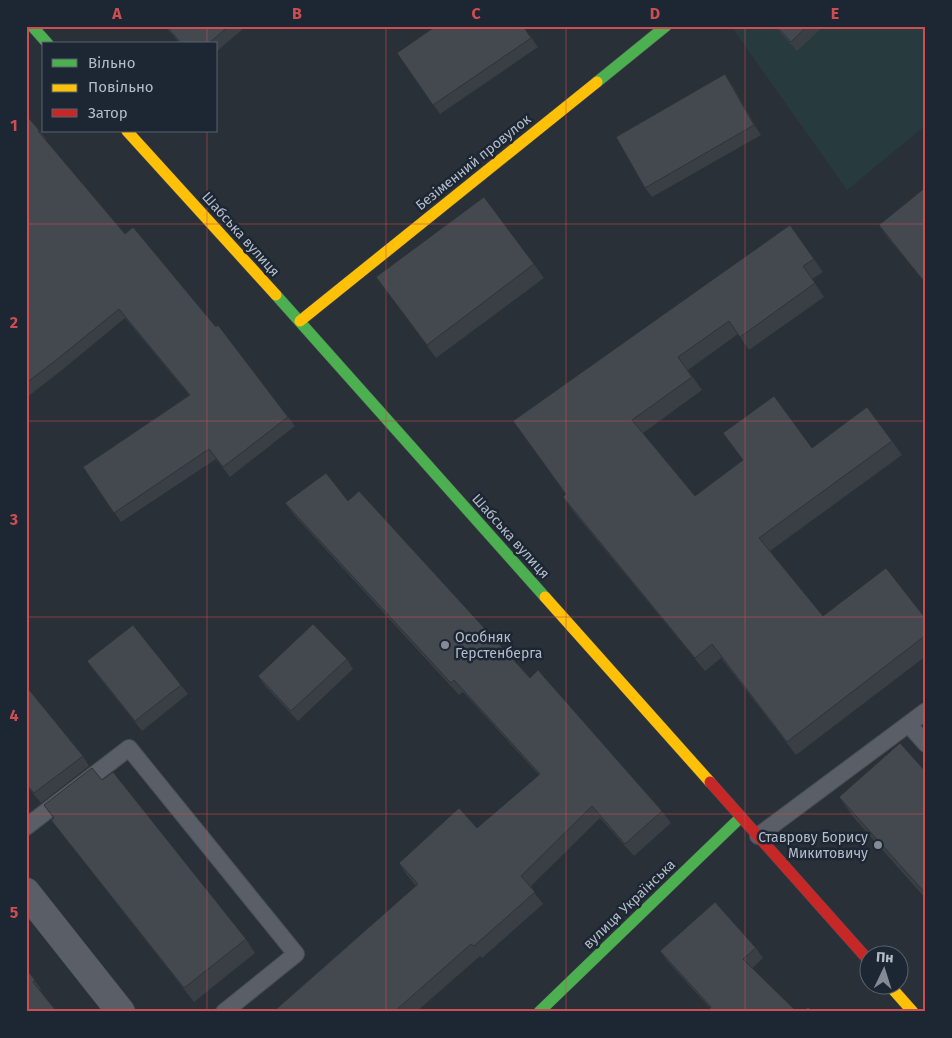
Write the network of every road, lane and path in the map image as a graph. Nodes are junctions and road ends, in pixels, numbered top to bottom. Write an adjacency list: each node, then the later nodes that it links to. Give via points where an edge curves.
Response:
1 (32, 26): 3 (main road)
2 (666, 26): 5 (main road, Безіменний провулок)
3 (46, 42)
4 (128, 132): 5 (main road, Шабська вулиця)
5 (300, 321): 9 (main road, Шабська вулиця)
6 (926, 711): 7 (lane)
7 (909, 725): 8 (lane); 11 (lane)
8 (926, 744)
9 (741, 817): 11 (main road, Шабська вулиця); 17 (main road, вулиця Українська)
10 (26, 826): 16 (lane, via 129,748 296,954)
11 (758, 836): 13 (main road, Шабська вулиця)
12 (26, 892): 15 (street)
13 (860, 951)
14 (899, 996): 18 (main road)
15 (121, 1012)
16 (224, 1012)
17 (539, 1012)
18 (913, 1012)

